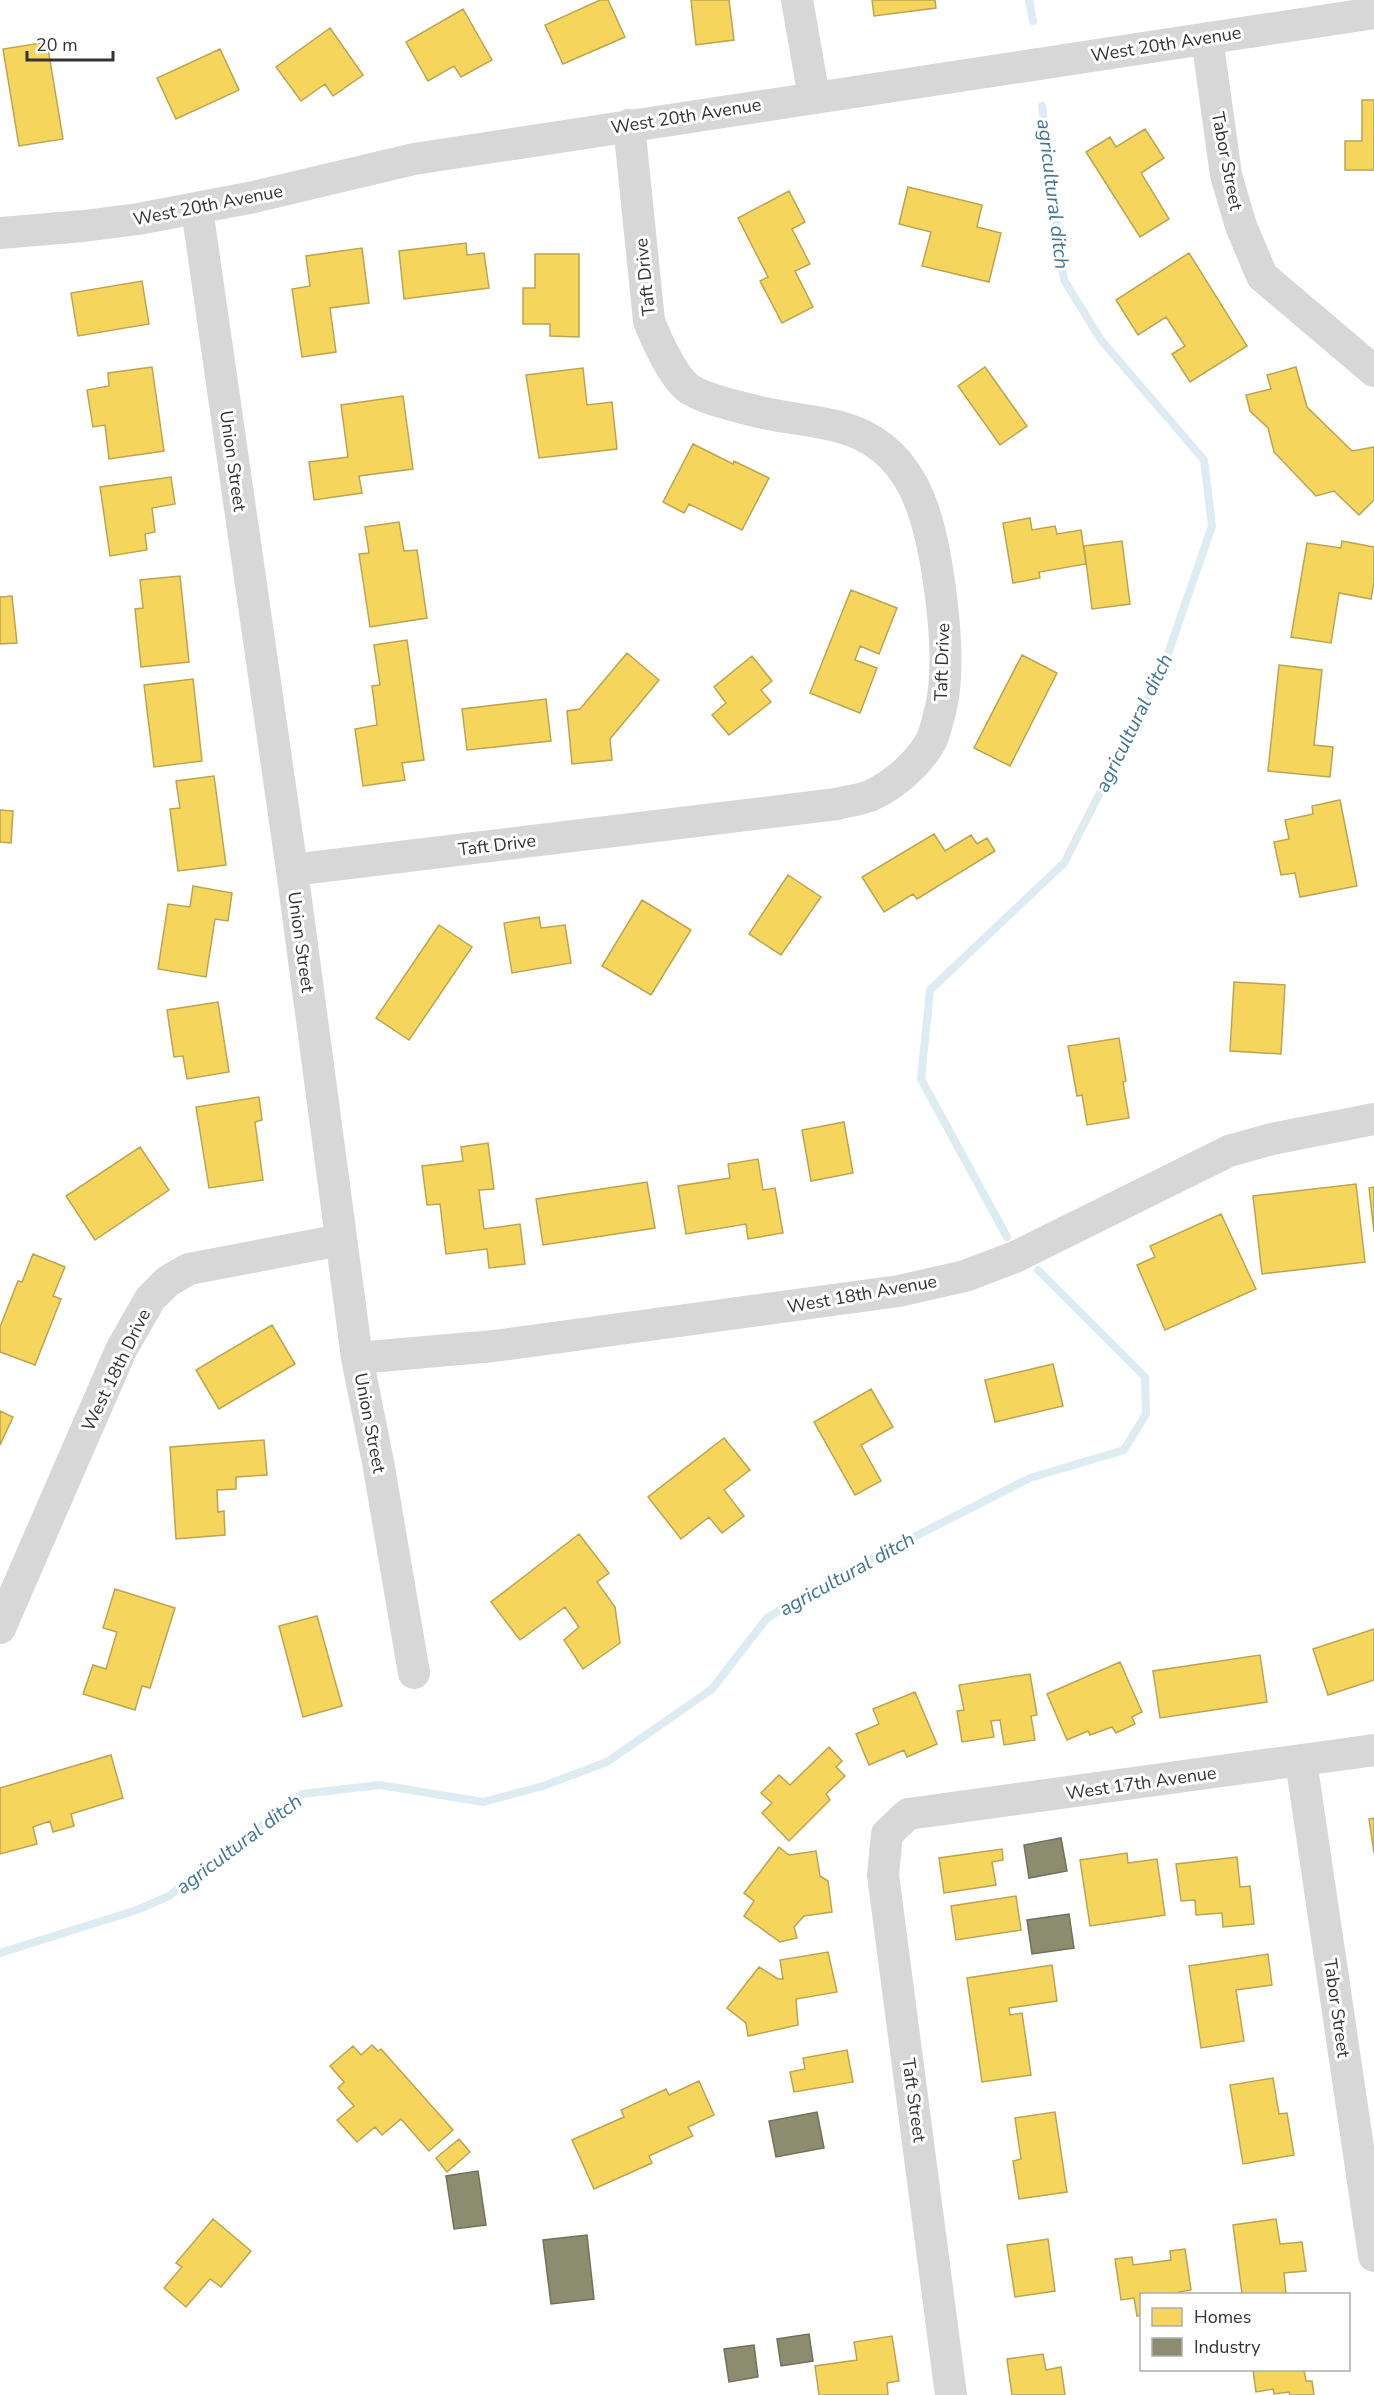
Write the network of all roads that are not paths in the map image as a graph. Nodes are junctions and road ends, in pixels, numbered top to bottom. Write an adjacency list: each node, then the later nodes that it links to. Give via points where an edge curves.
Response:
1 (797, 0): 4 (street)
2 (1374, 13): 3 (street, West 20th Avenue)
3 (1207, 38): 4 (street, West 20th Avenue); 8 (street, Tabor Street, via 1226,176 1240,226 1262,276)
4 (814, 97): 5 (street, West 20th Avenue)
5 (629, 124): 6 (street, West 20th Avenue, via 414,159); 9 (street, Taft Drive, via 649,321 657,344 689,390 727,404 840,427 872,439 891,453 919,498 931,537 944,620 945,671 932,740 895,781 871,796 837,804)
6 (197, 209): 7 (street, West 20th Avenue, via 84,226); 9 (street, Union Street)
7 (0, 233)
8 (1374, 371)
9 (291, 870): 11 (street, Union Street)
10 (1374, 1119): 12 (street, West 18th Avenue, via 1228,1151 1015,1257 964,1276 899,1292 495,1346)
11 (341, 1240): 12 (street, Union Street); 13 (street, West 18th Drive, via 189,1269 168,1281 150,1299 121,1350)
12 (357, 1358): 14 (street, Union Street)
13 (0, 1628)
14 (414, 1673)
15 (1374, 1750): 16 (street, West 17th Avenue)
16 (1301, 1761): 17 (street, West 17th Avenue); 18 (street, Tabor Street)
17 (908, 1814): 19 (street, Taft Street, via 887,1834 884,1875)
18 (1374, 2256)
19 (951, 2395)

